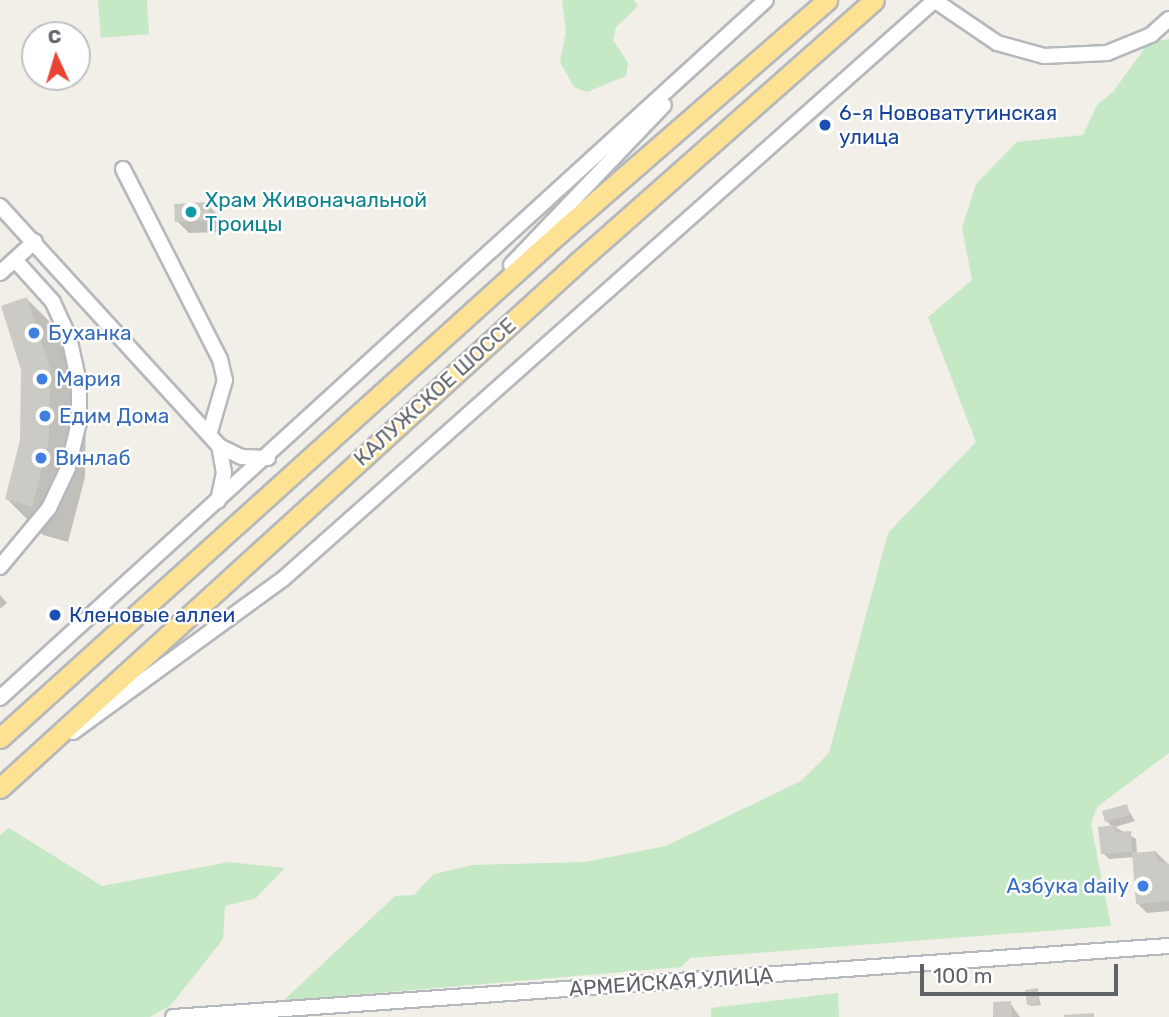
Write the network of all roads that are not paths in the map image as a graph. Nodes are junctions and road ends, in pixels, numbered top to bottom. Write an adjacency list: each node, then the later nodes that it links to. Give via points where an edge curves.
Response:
1 (766, 0): 5 (street)
2 (827, 0): 12 (highway, КАЛУЖСКОЕ ШОССЕ)
3 (874, 0): 22 (highway, КАЛУЖСКОЕ ШОССЕ, via 578,262)
4 (934, 0): 6 (street, via 964,24 1023,52 1084,57 1151,35); 22 (street, via 283,579)
5 (755, 10): 12 (street); 15 (street)
6 (1169, 19)
7 (123, 169): 13 (street, via 219,359 225,380)
8 (2, 210): 9 (street)
9 (35, 241): 10 (street); 13 (street)
10 (15, 260): 11 (street); 17 (street, via 53,302 61,318 75,361 79,412 68,468 49,508)
11 (0, 273)
12 (432, 348): 19 (highway, КАЛУЖСКОЕ ШОССЕ)
13 (209, 435): 14 (street)
14 (219, 446): 15 (street, via 242,457); 16 (street, via 224,473)
15 (268, 457): 16 (street)
16 (218, 503): 18 (street)
17 (0, 567)
18 (0, 698)
19 (42, 700): 20 (street); 21 (highway, КАЛУЖСКОЕ ШОССЕ)
20 (0, 731)
21 (0, 738)
22 (18, 772): 23 (highway, КАЛУЖСКОЕ ШОССЕ)
23 (0, 788)
24 (1166, 944): 25 (street, АРМЕЙСКАЯ УЛИЦА)
25 (173, 1017)

